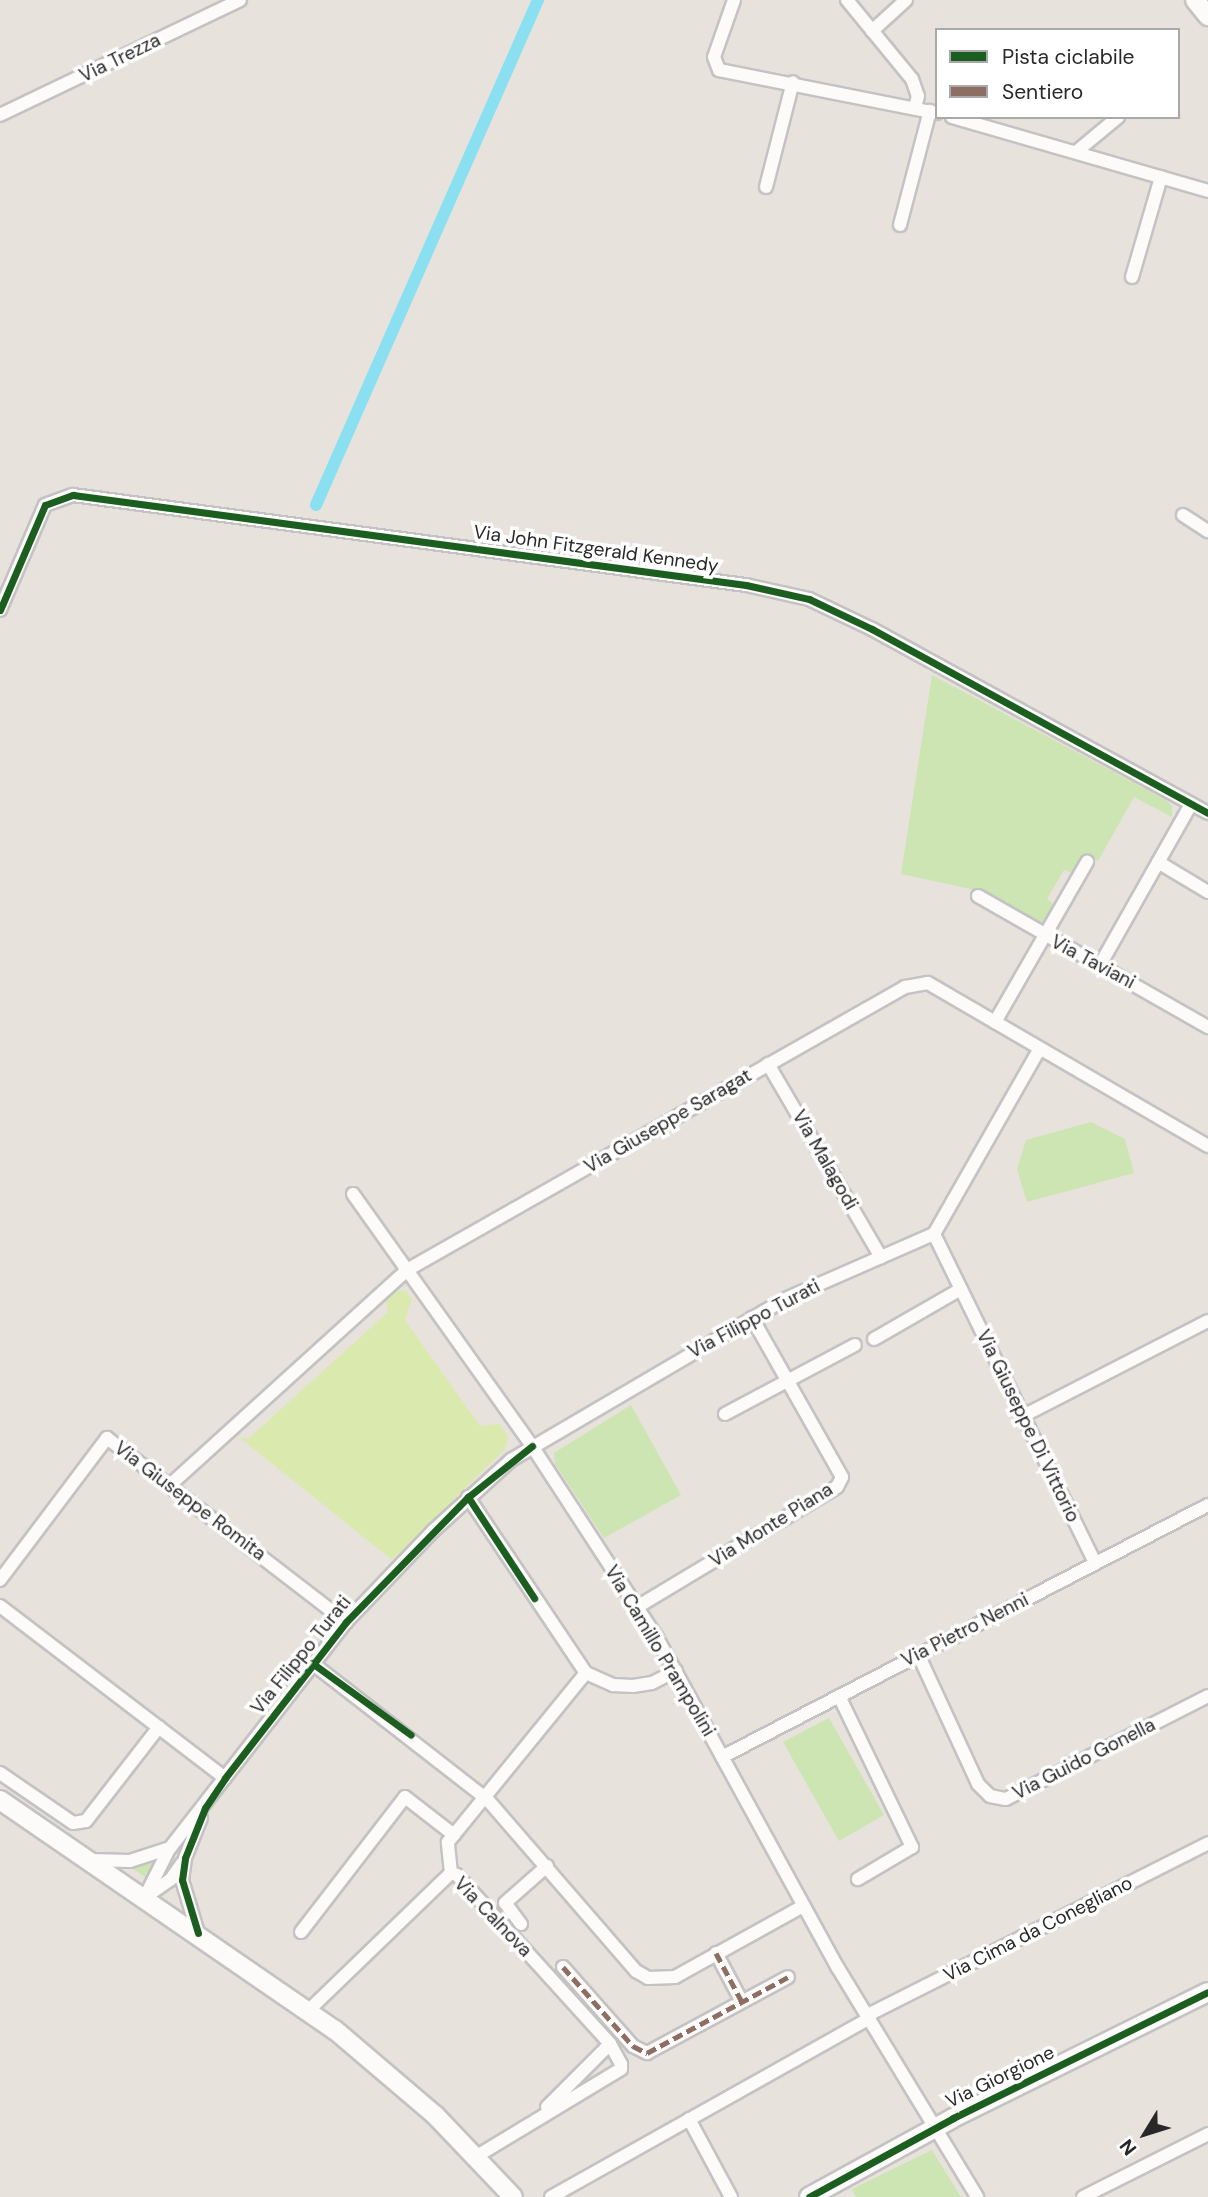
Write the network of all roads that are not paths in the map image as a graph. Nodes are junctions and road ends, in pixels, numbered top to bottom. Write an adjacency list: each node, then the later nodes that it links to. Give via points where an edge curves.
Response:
1 (240, 0): 11 (street, Via Trezza)
2 (734, 0): 8 (street, via 713,57 719,70)
3 (847, 0): 7 (street)
4 (906, 0): 7 (street)
5 (1195, 0): 6 (main road)
6 (1208, 16)
7 (873, 31): 9 (street, via 912,79 918,96)
8 (793, 82): 9 (street); 16 (street)
9 (915, 107): 10 (street)
10 (933, 112): 18 (street)
11 (0, 115)
12 (959, 119): 14 (street)
13 (1116, 119): 14 (street)
14 (1076, 152): 15 (street)
15 (1161, 177): 17 (street); 19 (street)
16 (766, 187)
17 (1208, 191)
18 (900, 225)
19 (1132, 277)
20 (1183, 515): 21 (street)
21 (1208, 531)
22 (0, 610): 23 (street, Via John Fitzgerald Kennedy, via 45,505 72,495 746,585 809,598 872,629)
23 (1191, 804): 24 (street, Via John Fitzgerald Kennedy); 26 (street)
24 (1208, 813)
25 (1087, 862): 29 (street)
26 (1158, 862): 27 (street); 30 (street)
27 (1208, 892)
28 (978, 896): 29 (street, Via Taviani)
29 (1044, 936): 30 (street, Via Taviani); 31 (street)
30 (1100, 965): 32 (street, Via Taviani)
31 (995, 1022): 33 (street, Via Giuseppe Saragat); 34 (street, Via Giuseppe Saragat, via 928,983 905,987)
32 (1208, 1027)
33 (1039, 1050): 35 (street, Via Giuseppe Saragat); 37 (street)
34 (768, 1063): 38 (street, Via Malagodi); 39 (street, Via Giuseppe Saragat)
35 (1208, 1146)
36 (353, 1194): 39 (street, Via Camillo Prampolini)
37 (934, 1234): 38 (street, Via Filippo Turati); 40 (street, Via Giuseppe Di Vittorio)
38 (881, 1257): 41 (street, Via Filippo Turati)
39 (407, 1270): 48 (street, Via Camillo Prampolini); 49 (street, Via Giuseppe Saragat)
40 (961, 1289): 43 (street); 47 (street, Via Giuseppe Di Vittorio)
41 (752, 1318): 45 (street, Via Monte Piana); 48 (street, Via Filippo Turati)
42 (1208, 1321): 47 (street)
43 (874, 1339)
44 (855, 1345): 45 (street)
45 (787, 1379): 46 (street); 55 (street, Via Monte Piana, via 842,1477 837,1487)
46 (725, 1414)
47 (1021, 1417): 52 (street, Via Giuseppe Di Vittorio)
48 (532, 1446): 50 (street, Via Filippo Turati); 55 (street, Via Camillo Prampolini)
49 (170, 1485): 53 (street, Via Giuseppe Romita, via 107,1438); 56 (street, Via Giuseppe Romita)
50 (467, 1497): 56 (street, Via Filippo Turati); 60 (street)
51 (1208, 1505): 52 (street, Via Pietro Nenni)
52 (1095, 1563): 57 (street, Via Pietro Nenni)
53 (0, 1580)
54 (0, 1606): 63 (street)
55 (637, 1607): 59 (street, Via Camillo Prampolini)
56 (346, 1622): 58 (street, Via Filippo Turati)
57 (918, 1654): 61 (street, Via Pietro Nenni); 62 (street, Via Guido Gonella, via 978,1784 990,1797 1006,1799)
58 (312, 1663): 66 (street, Via Filippo Turati); 67 (street)
59 (676, 1671): 60 (street, via 633,1686 613,1685); 64 (street, Via Camillo Prampolini)
60 (586, 1673): 67 (street)
61 (839, 1696): 64 (street, Via Pietro Nenni); 77 (street, via 912,1847)
62 (1208, 1697)
63 (159, 1727): 65 (street, via 86,1821 73,1823); 66 (street)
64 (722, 1757): 79 (street, Via Camillo Prampolini)
65 (0, 1773)
66 (225, 1778): 69 (street, Via Filippo Turati)
67 (487, 1799): 70 (street); 75 (street)
68 (0, 1800): 74 (main road)
69 (205, 1808): 72 (street, Via Filippo Turati); 73 (street, Via Filippo Turati)
70 (451, 1838): 76 (street); 81 (street, via 405,1797)
71 (1208, 1843): 89 (street, Via Cima da Conegliano)
72 (170, 1848): 74 (street, via 130,1861); 78 (street, Via Filippo Turati, via 154,1871)
73 (185, 1858): 78 (street, Via Filippo Turati, via 171,1879); 82 (street, Via Filippo Turati, via 183,1880)
74 (89, 1860): 78 (main road)
75 (547, 1866): 80 (street, via 505,1903); 83 (street, via 636,1971 648,1978 675,1977)
76 (451, 1873): 88 (street, Via Calnova); 90 (street, Via Calnova)
77 (858, 1880)
78 (144, 1898): 82 (main road)
79 (803, 1906): 83 (street); 89 (street, Via Camillo Prampolini)
80 (522, 1924)
81 (301, 1932)
82 (198, 1933): 88 (main road)
83 (716, 1953): 87 (street)
84 (563, 1966): 87 (street, via 633,2046 647,2053)
85 (788, 1977): 87 (street)
86 (1208, 1992): 93 (main road, Via Giorgione)
87 (743, 2002)
88 (309, 2010): 95 (main road, via 393,2077)
89 (869, 2017): 92 (street, Via Cima da Conegliano); 93 (street, Via Camillo Prampolini)
90 (610, 2044): 91 (street); 91 (street, via 621,2069)
91 (534, 2119): 95 (street)
92 (688, 2119): 97 (street, Via Cima da Conegliano); 98 (street)
93 (936, 2127): 99 (main road, Via Giorgione); 100 (street, Via Camillo Prampolini)
94 (1208, 2134): 101 (street)
95 (477, 2156): 96 (main road)
96 (513, 2197)
97 (551, 2197)
98 (731, 2197)
99 (809, 2197)
100 (977, 2197)
101 (1083, 2197)

